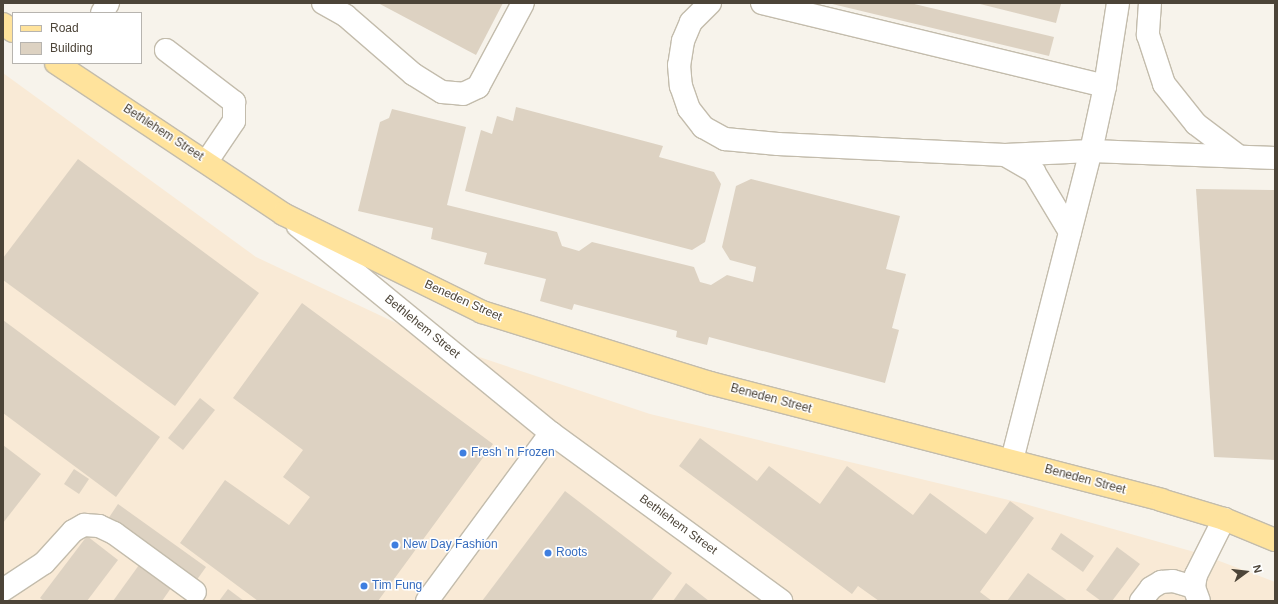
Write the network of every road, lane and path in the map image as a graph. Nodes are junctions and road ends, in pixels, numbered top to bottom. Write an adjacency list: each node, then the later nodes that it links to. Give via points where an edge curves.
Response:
1 (108, 3): 8 (street)
2 (323, 3): 3 (street, via 346,16 413,74 442,92 464,94 478,87)
3 (523, 3)
4 (710, 3): 15 (street, via 691,22 683,42 679,65 681,86 689,109 702,127 725,140)
5 (762, 3): 13 (street)
6 (1118, 3): 13 (street)
7 (1150, 3): 16 (street, via 1148,35 1164,84 1196,124)
8 (103, 12)
9 (3, 24): 10 (main road)
10 (12, 30)
11 (166, 50): 18 (street, via 234,102 234,121)
12 (66, 66): 18 (main road, Bethlehem Street)
13 (1105, 86): 14 (street)
14 (1091, 151): 15 (street); 16 (street); 20 (street)
15 (1005, 155): 20 (street, via 1034,172)
16 (1237, 155): 17 (street)
17 (1275, 158)
18 (207, 161): 19 (main road, Bethlehem Street)
19 (284, 214): 21 (street, Bethlehem Street); 22 (main road, Beneden Street, via 482,312 710,383)
20 (1070, 232): 22 (street)
21 (551, 433): 28 (street); 29 (street, Bethlehem Street)
22 (1012, 460): 23 (main road, Beneden Street)
23 (1224, 519): 24 (main road, Beneden Street); 27 (street, via 1196,575)
24 (1275, 540)
25 (3, 590): 26 (street, via 44,563 73,531 84,525 99,526 114,533)
26 (195, 592)
27 (1197, 594): 30 (street, via 1173,581 1161,582 1151,588)
28 (427, 601)
29 (781, 601)
30 (1141, 601)

